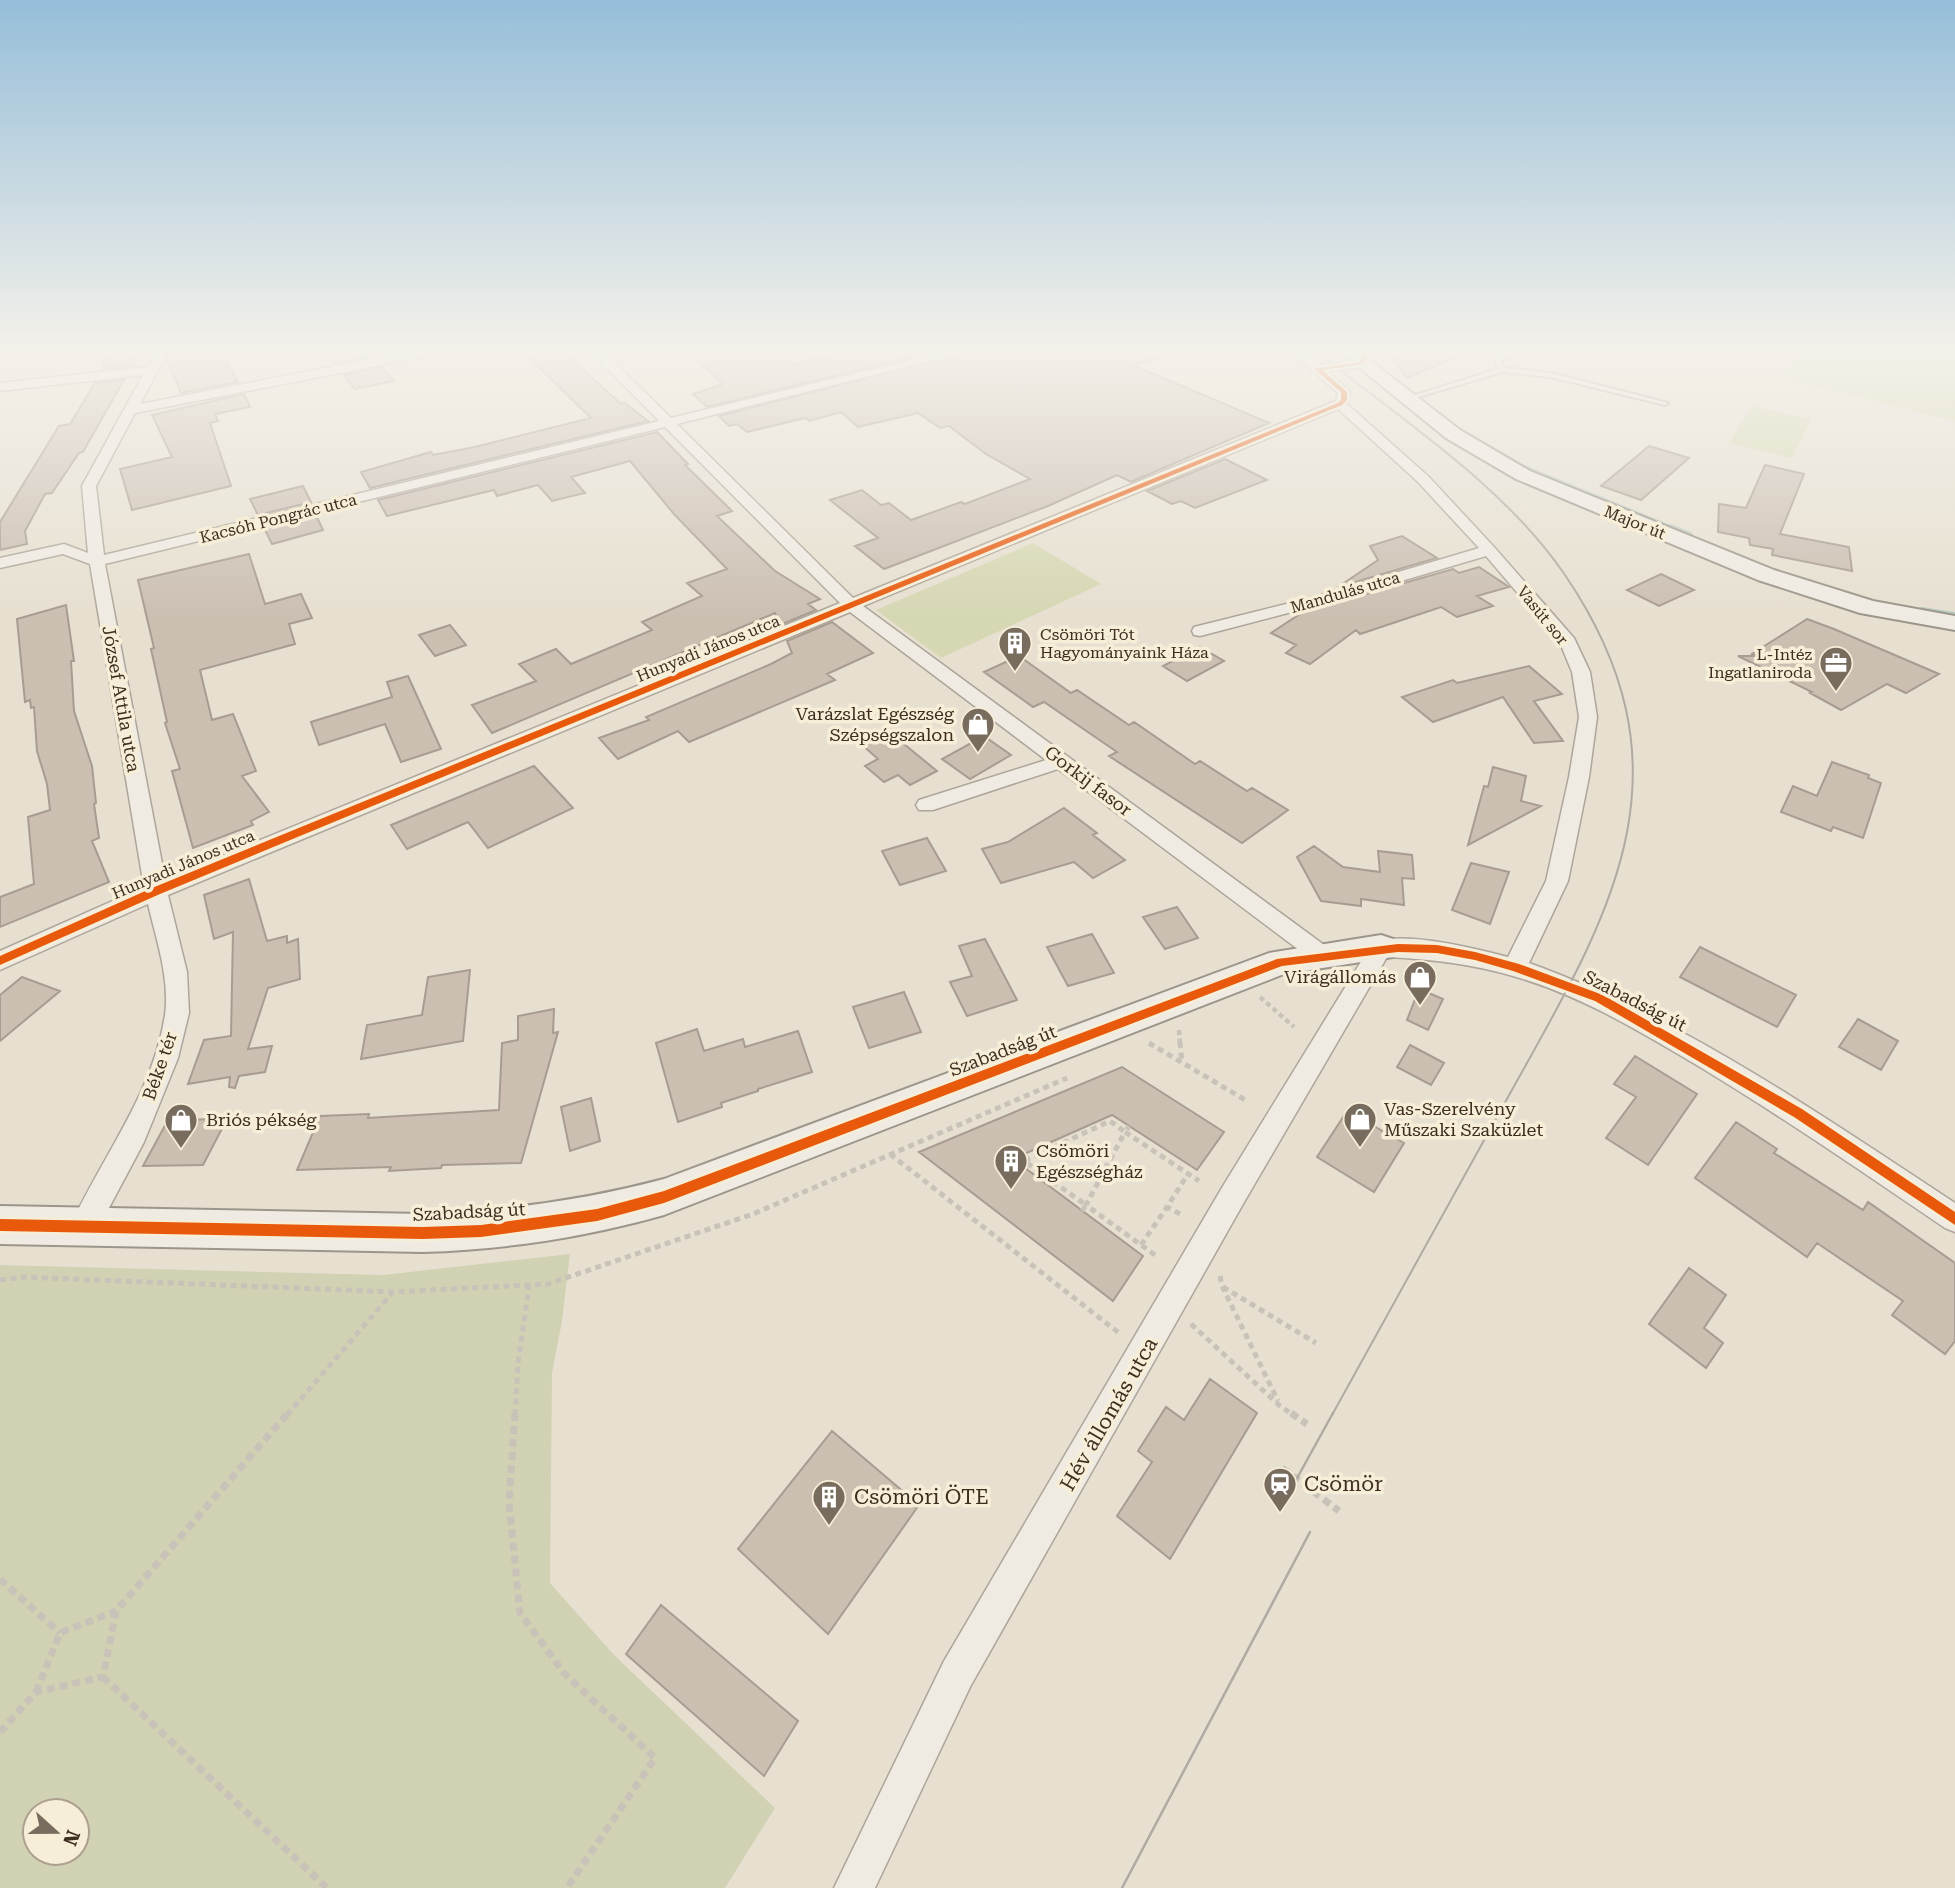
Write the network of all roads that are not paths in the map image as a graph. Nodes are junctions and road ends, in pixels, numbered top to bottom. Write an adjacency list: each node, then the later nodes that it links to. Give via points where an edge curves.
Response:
1 (114, 439): 7 (street, József Attila utca, via 89,486)
2 (605, 439): 10 (street, Kacsóh Pongrác utca)
3 (683, 439): 12 (street, Gorkij fasor)
4 (1255, 439): 12 (street, Hunyadi János utca)
5 (1379, 439): 9 (street, Vasút sor)
6 (1458, 439): 13 (street, Major út, via 1490,460 1766,575 1869,608)
7 (91, 507): 8 (street, József Attila utca); 10 (street, József Attila utca)
8 (71, 539): 10 (street); 11 (street)
9 (1489, 550): 14 (street, Mandulás utca); 21 (street, Vasút sor, via 1568,642 1581,672 1588,717 1557,881)
10 (97, 561): 17 (street, József Attila utca)
11 (0, 563)
12 (852, 606): 15 (street, Gorkij fasor); 17 (street, Hunyadi János utca)
13 (1955, 623)
14 (1200, 631)
15 (1063, 761): 16 (street); 19 (street, Gorkij fasor)
16 (926, 805)
17 (156, 891): 20 (street, Hunyadi János utca); 24 (street, Béke tér, via 175,972 177,1013 166,1058 131,1142)
18 (1381, 948): 19 (street, Szabadság út); 21 (street, Szabadság út, via 1437,949); 25 (street, Hév állomás utca, via 957,1674)
19 (1323, 957): 24 (street, Szabadság út, via 1281,962 664,1197 597,1215 536,1226 423,1233)
20 (0, 961)
21 (1516, 967): 22 (street, Szabadság út, via 1599,998 1674,1040 1798,1114)
22 (1955, 1219)
23 (0, 1225): 24 (street, Szabadság út)
24 (83, 1229)
25 (854, 1888)

